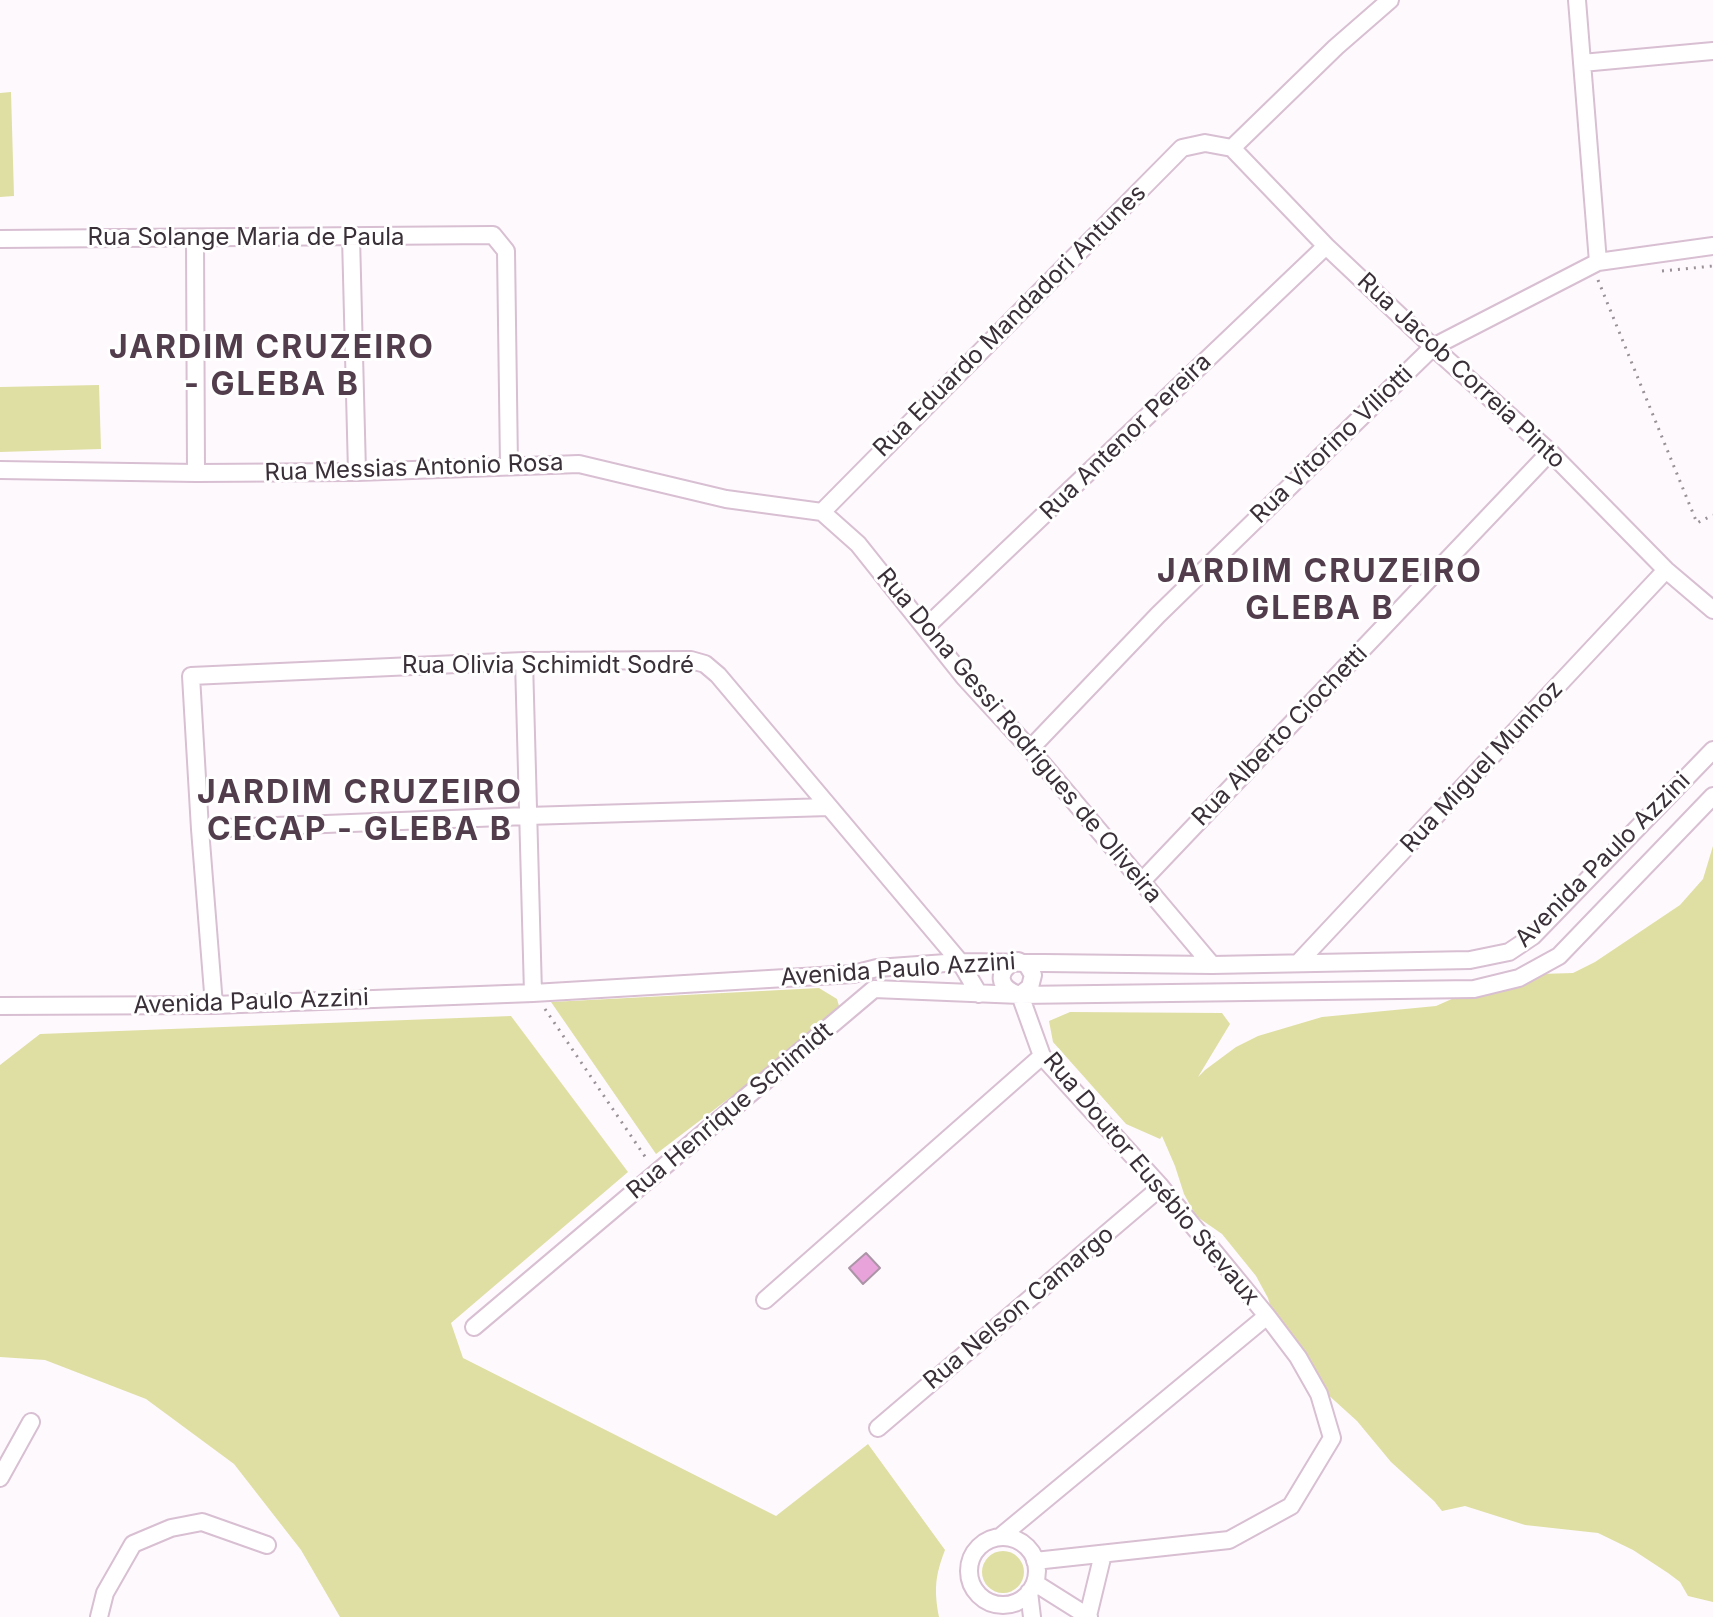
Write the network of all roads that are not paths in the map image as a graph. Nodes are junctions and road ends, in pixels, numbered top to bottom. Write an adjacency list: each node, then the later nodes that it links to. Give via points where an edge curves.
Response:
1 (1390, 0): 5 (street)
2 (1577, 0): 4 (street)
3 (1713, 51): 4 (street)
4 (1582, 63): 11 (street)
5 (1232, 148): 9 (street, Rua Jacob Correia Pinto); 18 (street, Rua Eduardo Mandadori Antunes, via 1205,143 1182,148)
6 (351, 237): 7 (street, Rua Solange Maria de Paula); 14 (street, Rua Solange Maria de Paula, via 493,235 506,251); 16 (street)
7 (195, 238): 8 (street, Rua Solange Maria de Paula); 17 (street)
8 (0, 239)
9 (1326, 246): 12 (street, Rua Jacob Correia Pinto); 21 (street, Rua Antenor Pereira)
10 (1713, 246): 11 (street, Rua Vitorino Viliotti)
11 (1598, 270): 12 (street, Rua Vitorino Viliotti)
12 (1433, 347): 13 (street, Rua Jacob Correia Pinto); 23 (street, Rua Vitorino Viliotti, via 1158,615)
13 (1550, 452): 19 (street, Rua Jacob Correia Pinto); 29 (street, Rua Alberto Ciochetti)
14 (509, 465): 16 (street, Rua Messias Antonio Rosa); 18 (street, Rua Messias Antonio Rosa, via 579,464 726,499)
15 (0, 470): 17 (street, Rua Messias Antonio Rosa)
16 (357, 472): 17 (street, Rua Messias Antonio Rosa)
17 (196, 473)
18 (822, 512): 21 (street, Rua Dona Gessi Rodrigues de Oliveira, via 858,544)
19 (1666, 570): 20 (street, Rua Jacob Correia Pinto); 32 (street, Rua Miguel Munhoz)
20 (1713, 610)
21 (925, 628): 23 (street, Rua Dona Gessi Rodrigues de Oliveira)
22 (524, 661): 26 (street, Rua Olivia Schimidt Sodré, via 705,664); 27 (street); 28 (street, Rua Olivia Schimidt Sodré, via 191,676)
23 (1030, 749): 29 (street, Rua Dona Gessi Rodrigues de Oliveira)
24 (1713, 750): 32 (street, Avenida Paulo Azzini, via 1533,936 1509,952 1470,960)
25 (1713, 796): 39 (street, Avenida Paulo Azzini, via 1559,956 1519,978 1474,989)
26 (829, 807): 27 (street); 31 (street, Rua Olivia Schimidt Sodré)
27 (527, 816): 28 (street); 37 (street)
28 (200, 829): 40 (street)
29 (1142, 881): 33 (street, Rua Dona Gessi Rodrigues de Oliveira)
30 (1016, 961): 31 (street, Avenida Paulo Azzini); 33 (street, Avenida Paulo Azzini); 39 (street, via 1033,975 1030,987)
31 (960, 962): 34 (street, Avenida Paulo Azzini); 38 (street, Rua Olivia Schimidt Sodré)
32 (1298, 963): 33 (street, Avenida Paulo Azzini)
33 (1212, 965)
34 (877, 968): 35 (street, Avenida Paulo Azzini); 36 (street)
35 (853, 974): 36 (street); 37 (street, Avenida Paulo Azzini)
36 (874, 989): 38 (street); 46 (street, Rua Henrique Schimidt)
37 (533, 993): 40 (street, Avenida Paulo Azzini)
38 (979, 994): 39 (street)
39 (1020, 995): 42 (street, Rua Doutor Eusébio Stevaux)
40 (214, 1005): 41 (street, Avenida Paulo Azzini)
41 (0, 1006)
42 (1042, 1056): 43 (street, Rua Doutor Eusébio Stevaux); 44 (street)
43 (1161, 1187): 45 (street, Rua Doutor Eusébio Stevaux); 48 (street, Rua Nelson Camargo)
44 (765, 1300)
45 (1267, 1316): 50 (street); 52 (street, Rua Doutor Eusébio Stevaux, via 1319,1394 1332,1438 1291,1506 1229,1540)
46 (474, 1327)
47 (31, 1422): 49 (street)
48 (878, 1428)
49 (0, 1478)
50 (1000, 1537): 53 (street, via 1022,1543); 55 (street, via 979,1547 969,1567 973,1589)
51 (267, 1545): 56 (street, via 202,1522 133,1544 105,1593)
52 (1103, 1554): 53 (street, Rua Doutor Eusébio Stevaux); 58 (street)
53 (1035, 1561): 54 (street)
54 (1032, 1588): 55 (street); 57 (street); 58 (street)
55 (997, 1611)
56 (99, 1617)
57 (1032, 1617)
58 (1089, 1617)

